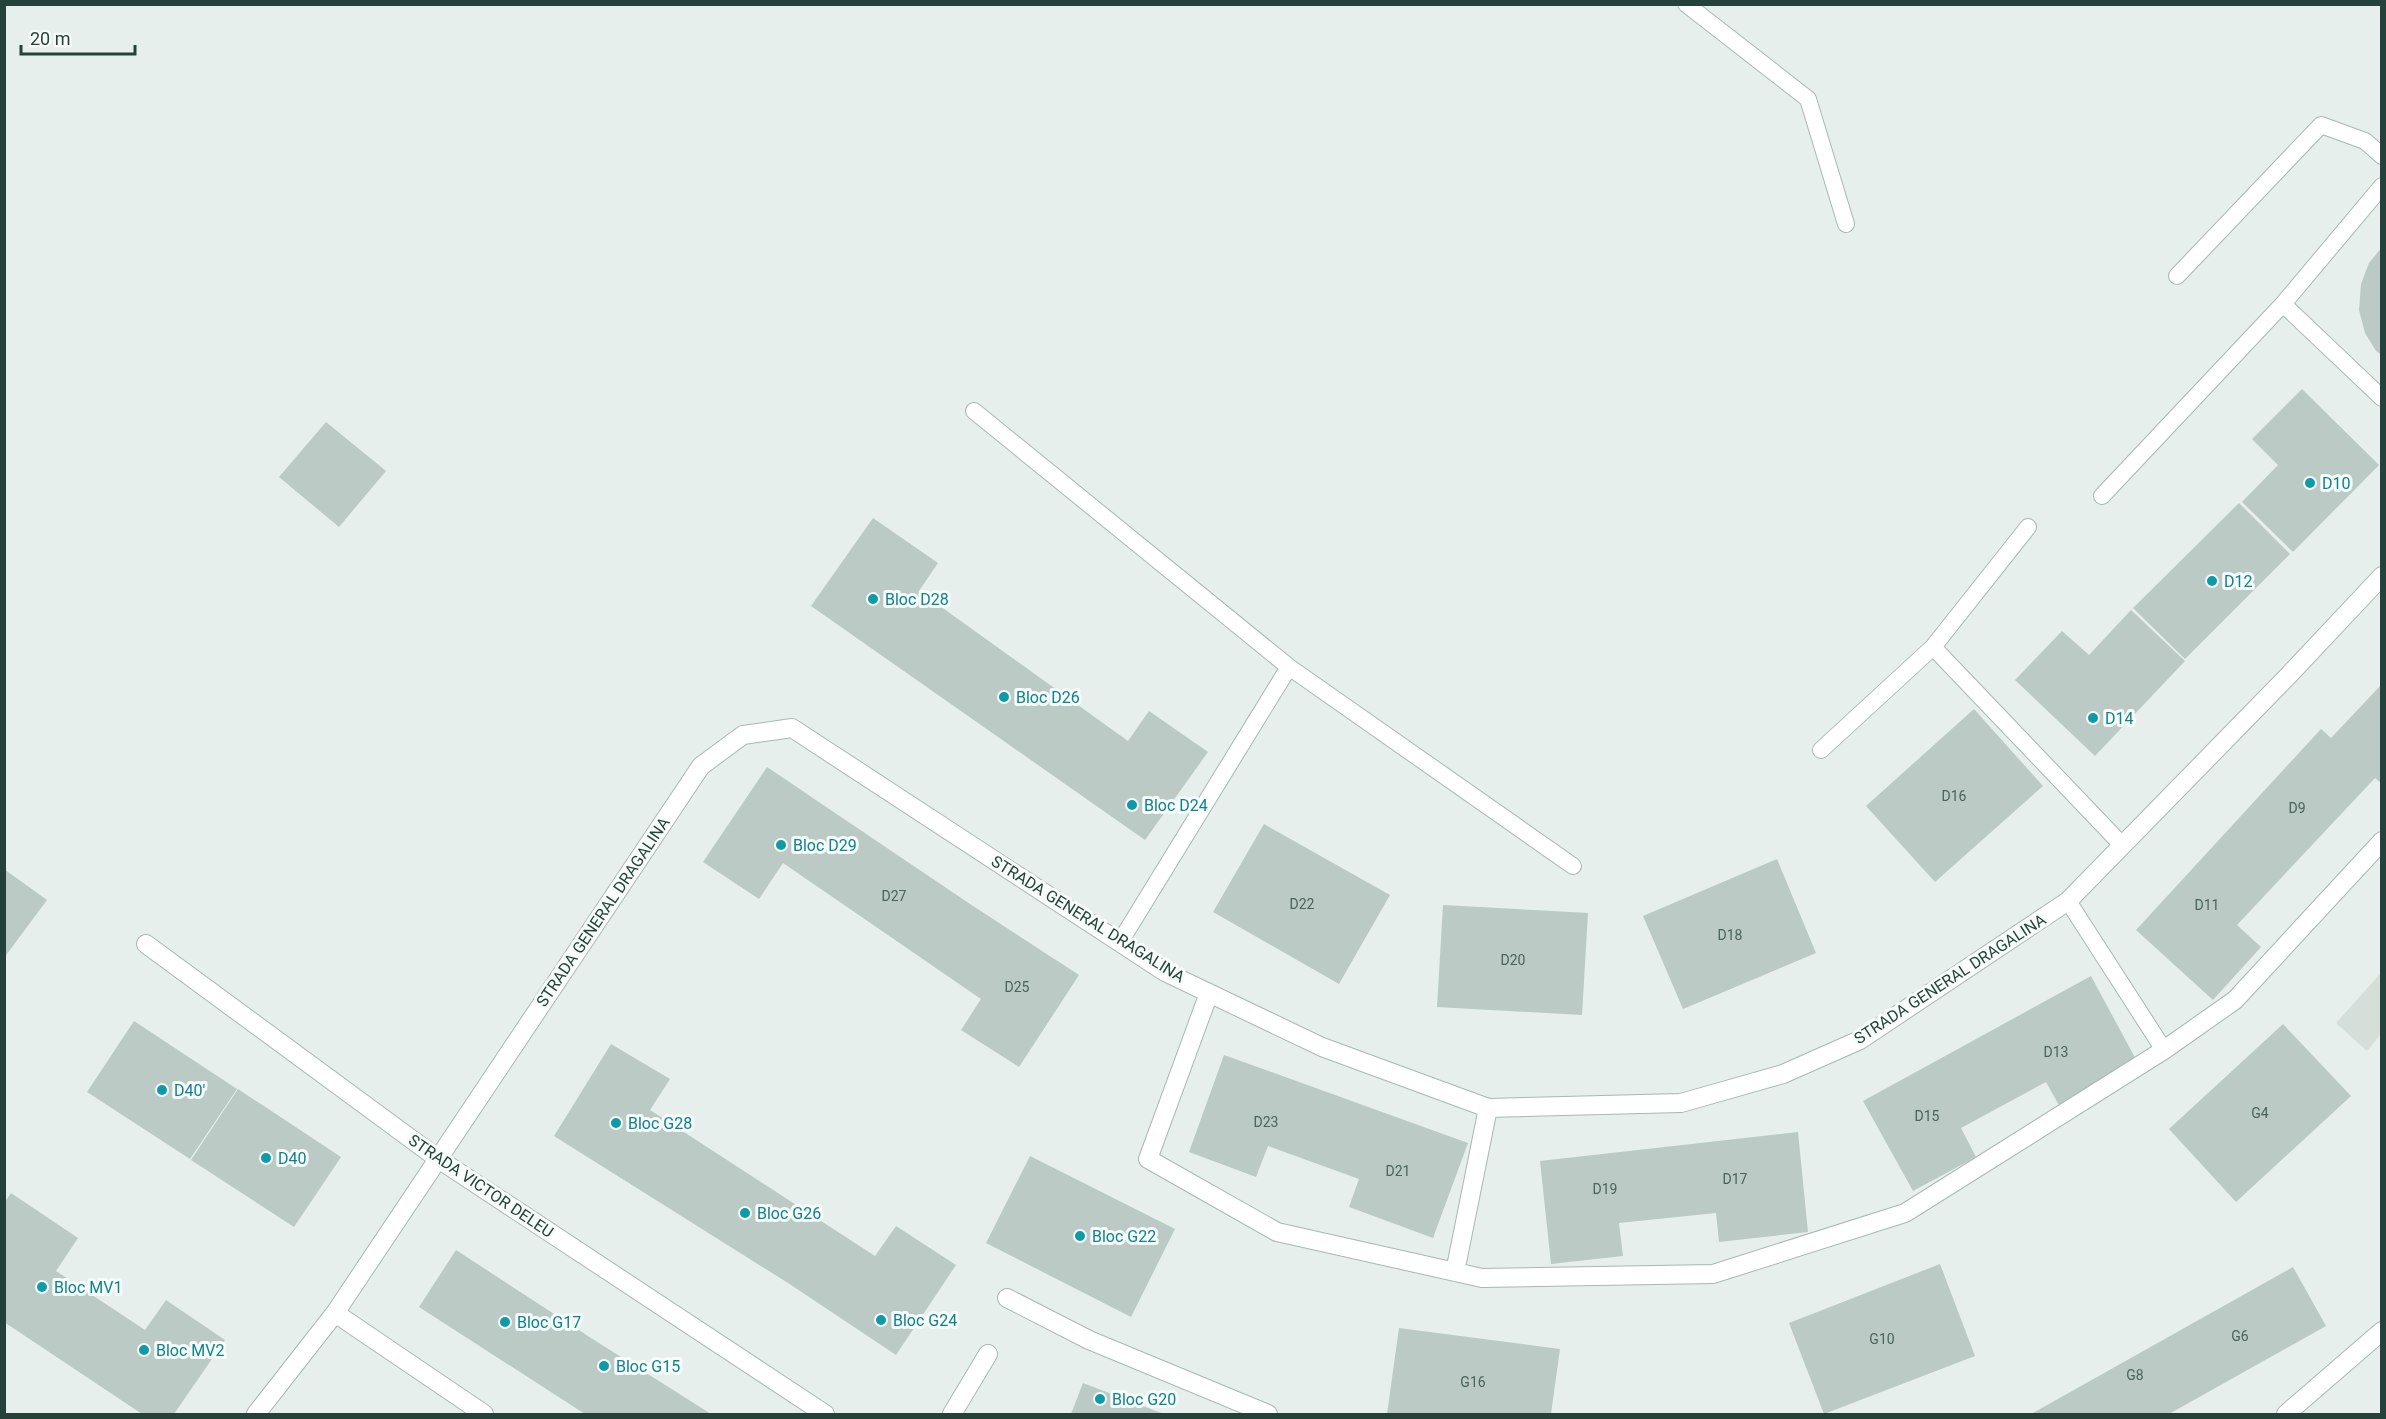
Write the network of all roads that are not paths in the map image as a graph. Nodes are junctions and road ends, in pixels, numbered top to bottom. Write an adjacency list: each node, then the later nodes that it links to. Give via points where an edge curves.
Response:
1 (1686, 4): 4 (lane, via 1808,99)
2 (2382, 156): 5 (lane, via 2365,141 2321,125)
3 (2382, 186): 6 (lane)
4 (1846, 224)
5 (2177, 276)
6 (2283, 304): 7 (lane); 9 (lane)
7 (2382, 398)
8 (974, 411): 13 (lane)
9 (2102, 495)
10 (2028, 527): 12 (lane)
11 (2382, 576): 16 (street, STRADA GENERAL DRAGALINA)
12 (1933, 647): 14 (lane); 16 (lane)
13 (1289, 667): 17 (lane); 19 (lane)
14 (1821, 750)
15 (2382, 841): 22 (street, via 2235,1000)
16 (2122, 845): 18 (street, STRADA GENERAL DRAGALINA)
17 (1573, 866)
18 (2068, 901): 22 (lane); 23 (street, STRADA GENERAL DRAGALINA, via 1860,1040 1783,1074 1681,1103)
19 (1120, 942): 21 (street, STRADA GENERAL DRAGALINA, via 1165,972); 24 (street, STRADA GENERAL DRAGALINA, via 792,728 743,735 701,766)
20 (146, 944): 24 (street, STRADA VICTOR DELEU)
21 (1209, 993): 23 (street, STRADA GENERAL DRAGALINA, via 1322,1047); 25 (street, via 1148,1160 1278,1232)
22 (2164, 1050): 25 (street, via 1905,1213 1713,1274 1482,1278)
23 (1488, 1108): 25 (street)
24 (437, 1158): 27 (street, STRADA GENERAL DRAGALINA); 32 (street, STRADA VICTOR DELEU)
25 (1455, 1272)
26 (1007, 1298): 34 (street, via 1089,1340)
27 (335, 1313): 30 (street, STRADA GENERAL DRAGALINA); 31 (street)
28 (2382, 1331): 35 (street)
29 (988, 1354): 33 (street)
30 (256, 1414)
31 (484, 1414)
32 (825, 1414)
33 (952, 1414)
34 (1268, 1414)
35 (2286, 1414)

